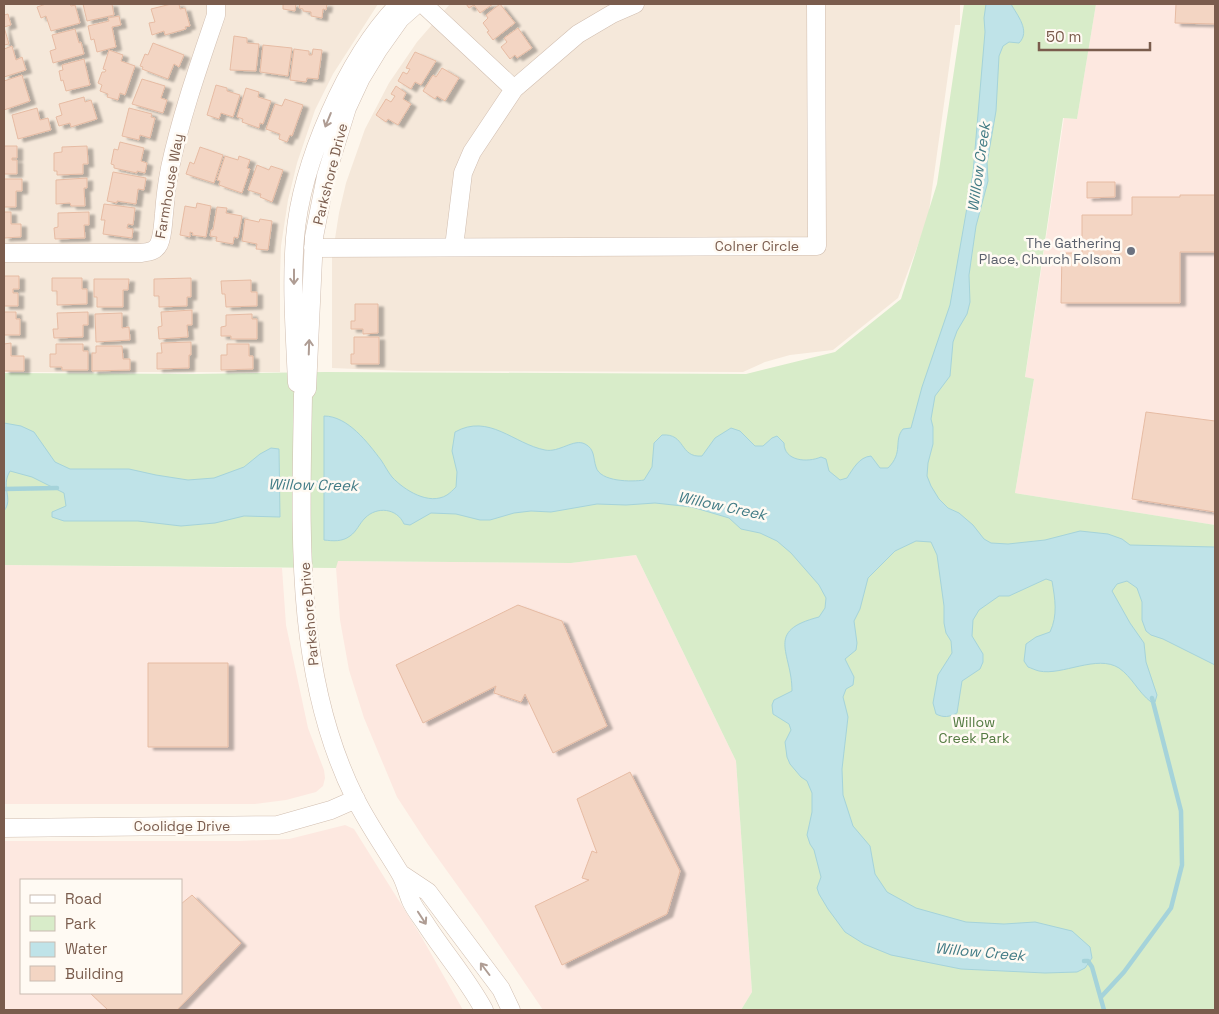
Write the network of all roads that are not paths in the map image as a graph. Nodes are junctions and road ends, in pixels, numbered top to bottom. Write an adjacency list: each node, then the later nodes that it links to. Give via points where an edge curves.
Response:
1 (216, 4): 10 (street, Farmhouse Way, via 216,15 182,118 165,196 162,234 156,249 140,252)
2 (398, 4): 11 (street, Parkshore Drive, one-way to 11, via 367,45 343,86 322,134 300,202 295,236 294,288 297,389)
3 (417, 4): 9 (street, Parkshore Drive, via 400,19 378,50 347,108 326,176)
4 (423, 4): 7 (street)
5 (635, 4): 7 (street, via 578,34)
6 (816, 4): 8 (street, Colner Circle, via 818,246)
7 (514, 88): 8 (street, via 467,161 460,185)
8 (454, 247): 9 (street, Colner Circle)
9 (313, 248): 11 (street, Parkshore Drive, one-way to 9, via 307,389)
10 (4, 253)
11 (303, 394): 12 (street, Parkshore Drive, via 307,631 330,732)
12 (356, 800): 13 (street, Coolidge Drive, via 278,825); 14 (street, Parkshore Drive)
13 (4, 828)
14 (401, 874): 15 (street, Parkshore Drive, one-way to 15, via 412,902); 16 (street, Parkshore Drive, one-way to 14, via 501,990 428,892)
15 (484, 1010)
16 (511, 1010)

